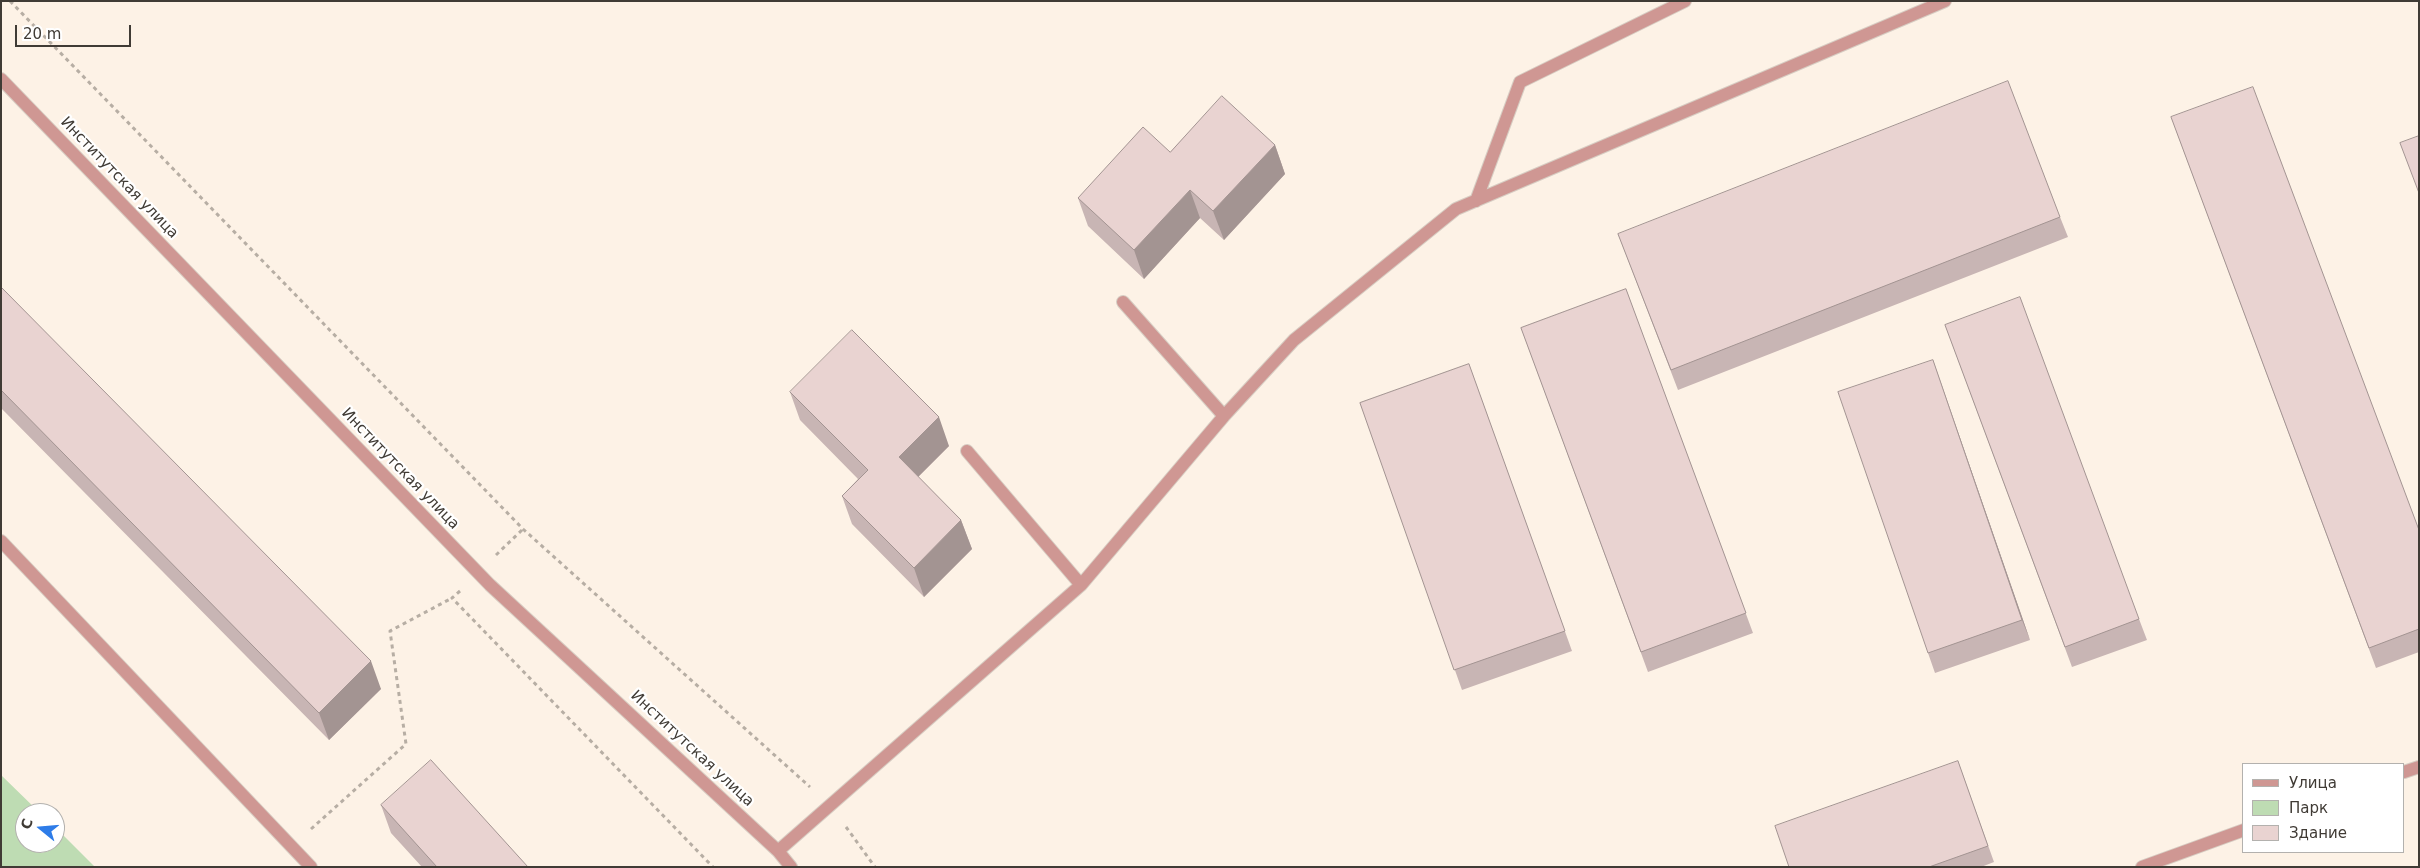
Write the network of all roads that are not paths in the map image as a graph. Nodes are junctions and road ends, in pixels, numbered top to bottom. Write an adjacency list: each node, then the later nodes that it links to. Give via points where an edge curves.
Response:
1 (1685, 1): 4 (street, via 1520,82)
2 (1945, 1): 4 (street)
3 (1, 79): 13 (street, Институтская улица, via 478,573)
4 (1476, 201): 6 (street, via 1456,209 1294,340)
5 (1123, 302): 6 (street)
6 (1224, 416): 9 (street)
7 (967, 452): 9 (street)
8 (1, 542): 14 (street)
9 (1081, 585): 13 (street)
10 (2419, 767): 11 (street)
11 (2405, 772)
12 (2242, 831): 16 (street)
13 (778, 851): 15 (street, Институтская улица)
14 (311, 867)
15 (791, 867)
16 (2142, 867)

